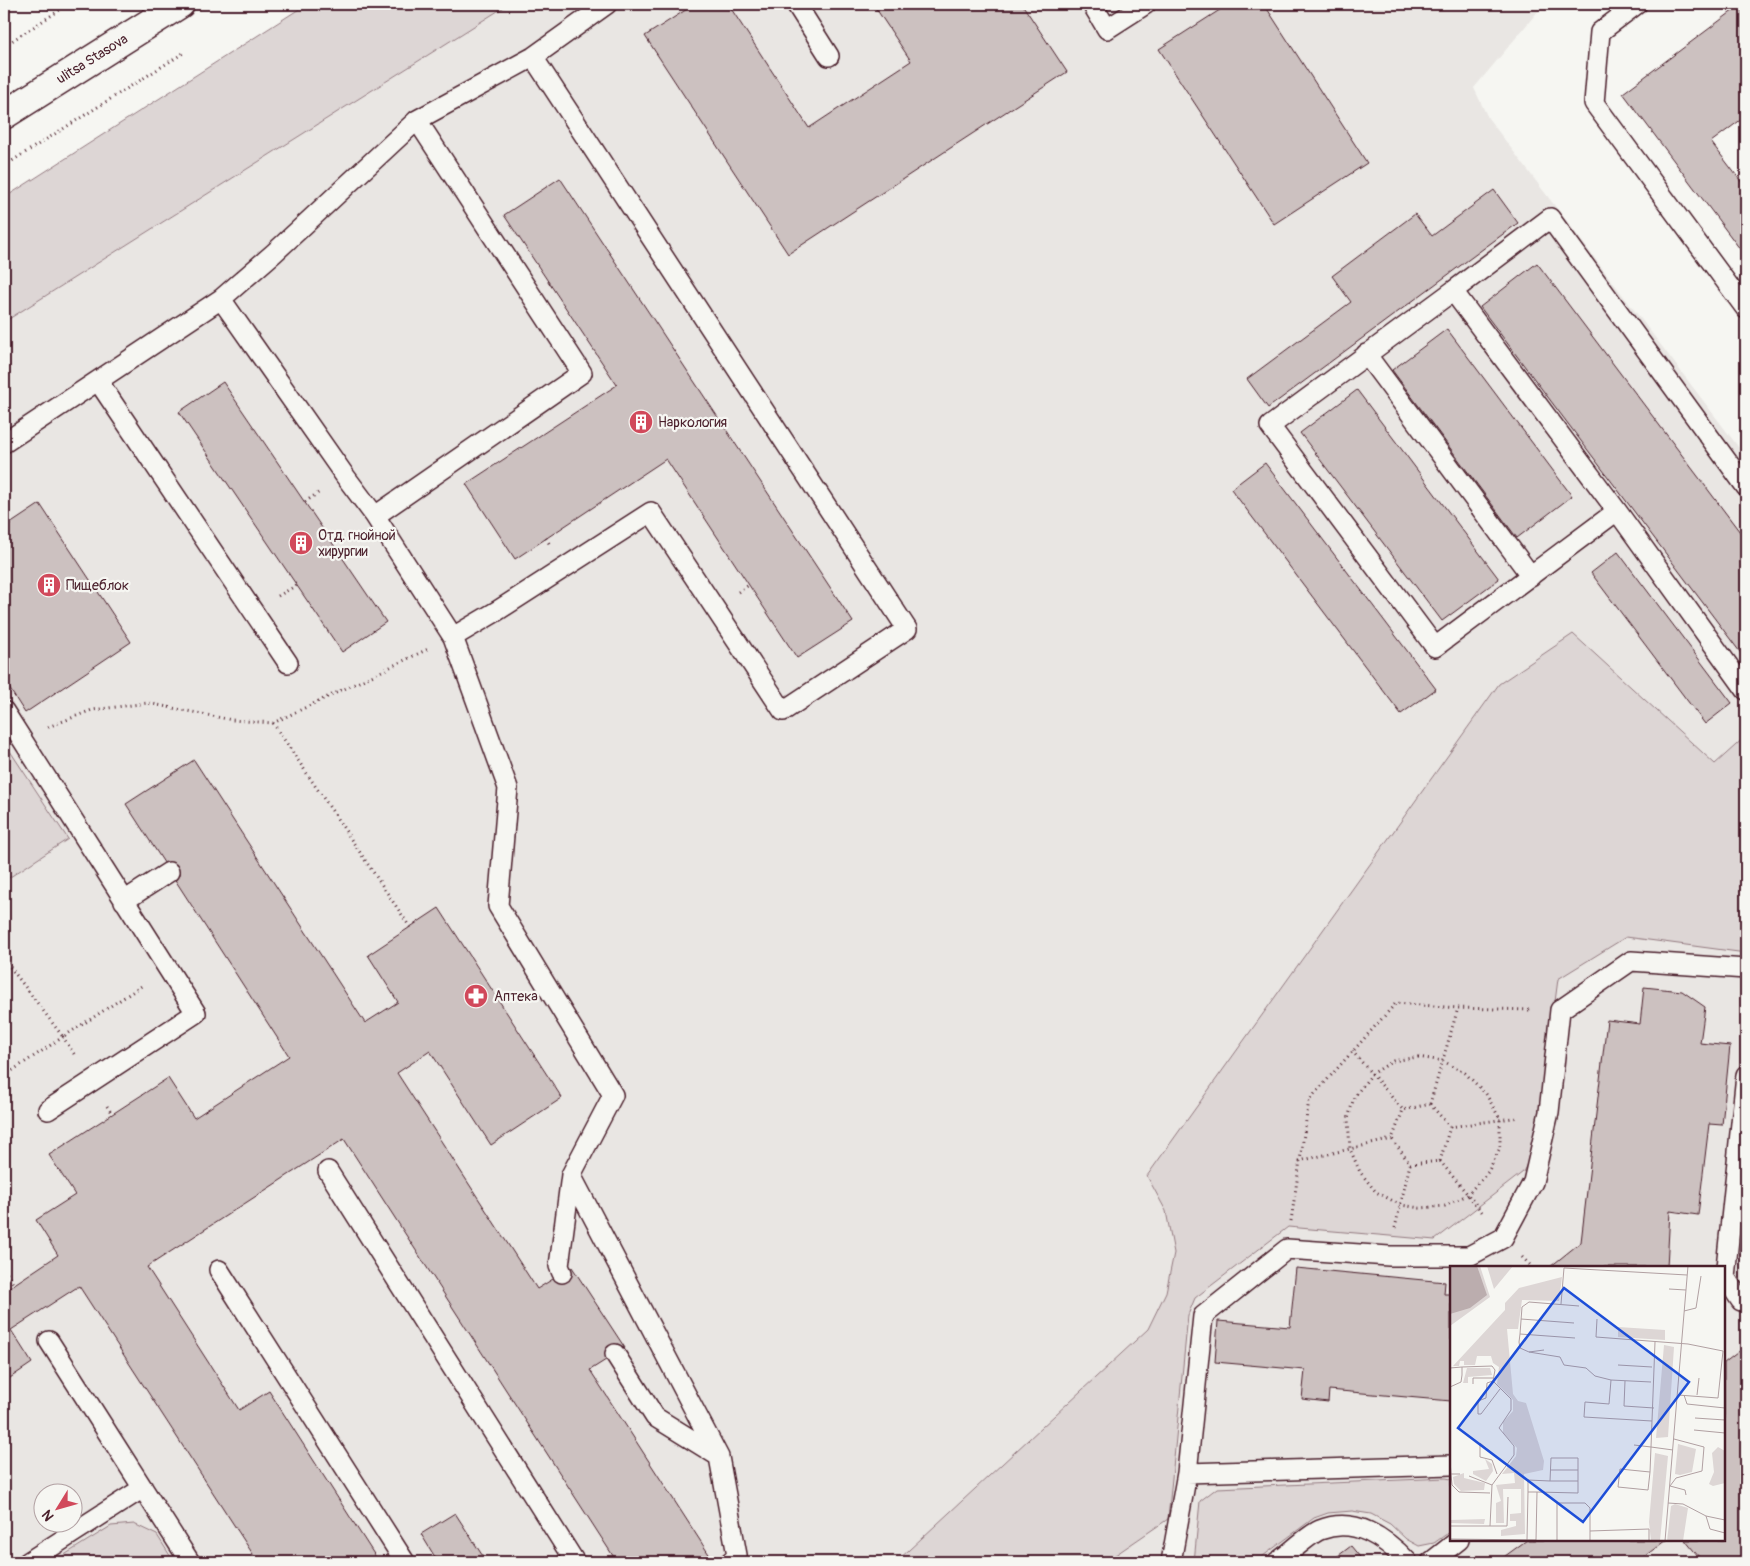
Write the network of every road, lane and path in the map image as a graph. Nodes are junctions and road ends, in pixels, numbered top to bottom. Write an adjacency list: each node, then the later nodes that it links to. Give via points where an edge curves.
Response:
1 (69, 4): 8 (path)
2 (607, 4): 11 (lane)
3 (796, 4): 10 (lane)
4 (1092, 4): 5 (lane, via 1107,29)
5 (1146, 4)
6 (1637, 4): 17 (lane, via 1600,32 1594,103)
7 (167, 7): 12 (main road, ulitsa Stasova)
8 (4, 46)
9 (185, 52): 14 (path)
10 (829, 56)
11 (533, 57): 13 (lane); 25 (lane, via 907,630 783,711 651,512)
12 (4, 115)
13 (417, 120): 16 (lane); 23 (lane, via 582,373)
14 (4, 166)
15 (1453, 290): 18 (lane); 21 (lane, via 1550,218); 22 (lane)
16 (221, 299): 19 (lane); 23 (lane)
17 (1746, 309)
18 (1366, 354): 24 (lane); 24 (lane, via 1270,426 1435,648)
19 (98, 381): 20 (lane); 26 (lane)
20 (4, 443)
21 (1746, 487)
22 (1617, 511): 24 (lane); 27 (lane)
23 (375, 516): 25 (lane)
24 (1531, 576)
25 (453, 637): 29 (path); 54 (lane, via 508,788 498,906 613,1095)
26 (288, 663)
27 (1746, 690)
28 (4, 711): 30 (lane)
29 (273, 723): 30 (path, via 232,720 148,703 92,710); 33 (path)
30 (21, 737): 32 (lane)
31 (170, 872): 32 (lane)
32 (124, 901): 35 (lane)
33 (410, 927)
34 (4, 959): 35 (path, via 63,1037)
35 (168, 968): 44 (lane, via 196,1012)
36 (1746, 969): 38 (lane, via 1631,961)
37 (1458, 1008): 38 (path); 39 (path, via 1396,1003); 40 (path)
38 (1560, 1010): 46 (lane)
39 (1352, 1051): 41 (path); 51 (path, via 1309,1100)
40 (1443, 1061): 41 (path, via 1418,1057 1393,1061); 43 (path); 47 (path, via 1465,1073 1486,1094)
41 (1372, 1074): 45 (path); 50 (path, via 1354,1097 1348,1119)
42 (1746, 1075): 62 (lane, via 1725,1277 1741,1300)
43 (1430, 1104): 45 (path); 48 (path)
44 (48, 1110)
45 (1403, 1110): 49 (path)
46 (1549, 1112): 47 (path); 57 (lane, via 1533,1182 1503,1238 1469,1256)
47 (1500, 1120): 48 (path); 55 (path, via 1500,1148 1488,1172 1467,1194 1445,1206 1420,1208)
48 (1450, 1127): 52 (path, via 1440,1161)
49 (1392, 1139): 50 (path); 52 (path)
50 (1350, 1149): 51 (path); 55 (path, via 1360,1172 1376,1192)
51 (1299, 1161): 56 (path)
52 (1410, 1164): 55 (path)
53 (328, 1171): 73 (lane)
54 (571, 1175): 60 (lane, via 559,1266); 65 (lane)
55 (1401, 1205): 57 (path)
56 (1287, 1249): 57 (lane); 67 (lane, via 1203,1316)
57 (1388, 1256)
58 (4, 1269): 61 (path)
59 (219, 1270): 72 (lane)
60 (562, 1273)
61 (14, 1284)
62 (1746, 1296)
63 (49, 1341): 68 (lane)
64 (615, 1354): 65 (lane, via 655,1417)
65 (720, 1457): 74 (lane, via 737,1555)
66 (1450, 1465): 67 (lane)
67 (1187, 1473): 75 (lane)
68 (143, 1488): 70 (lane); 71 (lane)
69 (1458, 1541): 78 (lane)
70 (28, 1562)
71 (190, 1562)
72 (405, 1562)
73 (575, 1562)
74 (730, 1562)
75 (1171, 1562)
76 (1277, 1562): 77 (lane, via 1320,1530 1343,1524 1373,1533)
77 (1408, 1562)
78 (1431, 1562)

